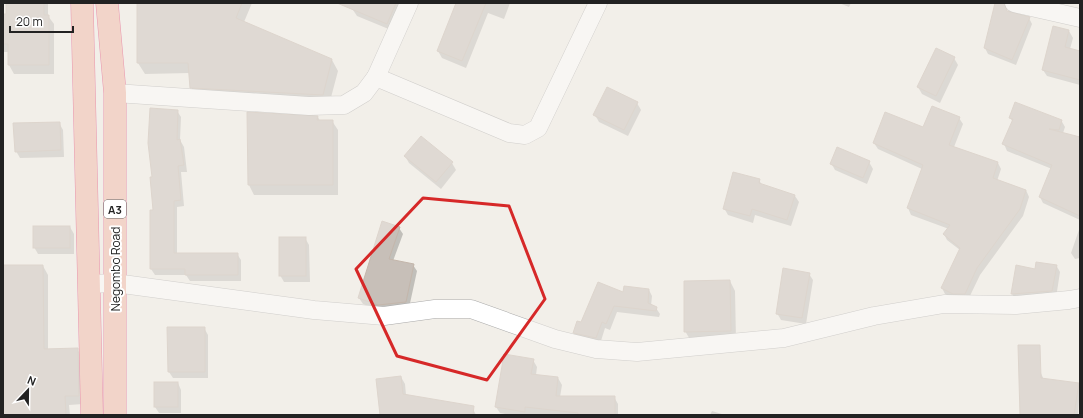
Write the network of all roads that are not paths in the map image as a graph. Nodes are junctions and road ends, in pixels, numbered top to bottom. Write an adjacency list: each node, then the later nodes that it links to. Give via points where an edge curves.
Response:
1 (82, 3): 10 (highway, Negombo Road / A3)
2 (107, 3): 8 (highway, Negombo Road / A3)
3 (409, 3): 7 (street)
4 (598, 3): 7 (street, via 538,128 525,136 509,133)
5 (1014, 3): 6 (street)
6 (1080, 18)
7 (376, 77): 8 (street, via 364,93 344,105 309,106)
8 (115, 93): 9 (highway, Negombo Road / A3)
9 (115, 283): 10 (street); 11 (street, via 314,310 384,316 435,309 472,309 555,339 596,349 637,352 784,338 874,316 944,304 1016,305); 13 (highway, Negombo Road / A3)
10 (90, 284): 12 (highway, Negombo Road / A3)
11 (1080, 298)
12 (92, 415)
13 (116, 415)

